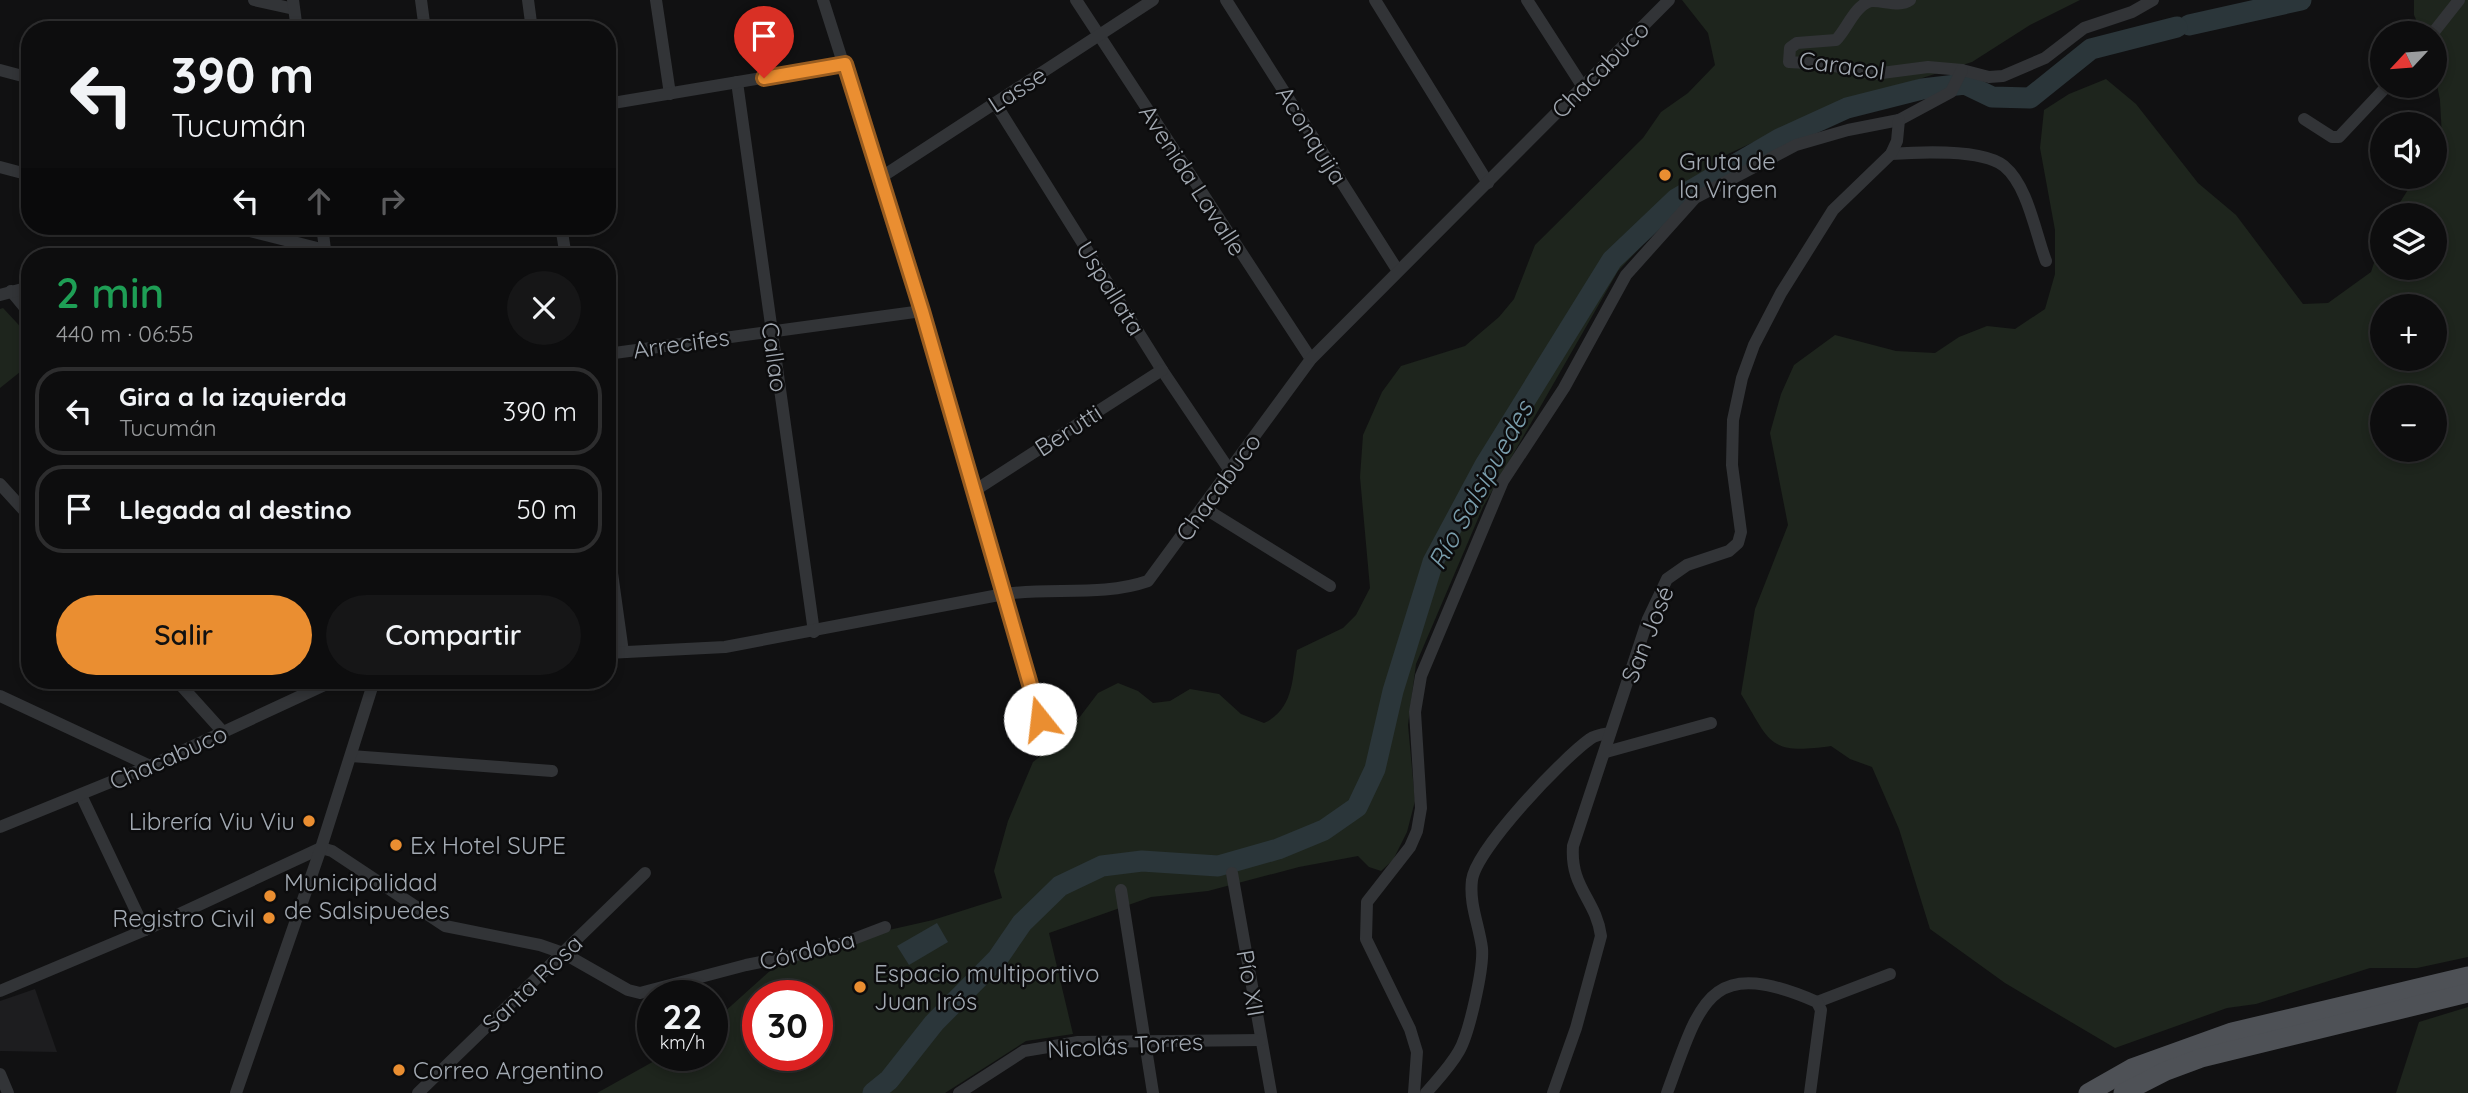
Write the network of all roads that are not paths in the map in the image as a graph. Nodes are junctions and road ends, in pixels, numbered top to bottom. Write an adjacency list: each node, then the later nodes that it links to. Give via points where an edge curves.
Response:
1 (254, 0): 15 (street)
2 (421, 0): 16 (street)
3 (528, 0): 17 (street)
4 (656, 0): 26 (street)
5 (823, 0): 20 (street)
6 (1076, 0): 19 (street, Avenida Lavalle)
7 (1153, 0): 19 (street, Lasse)
8 (1226, 0): 40 (street, Aconquija)
9 (1376, 0): 36 (street)
10 (1527, 0): 25 (street)
11 (1669, 0): 25 (street, Chacabuco)
12 (1910, 0): 21 (street, Caracol, via 1903,4 1871,1 1860,8 1836,40 1797,43 1790,48 1790,62 1874,74 1928,67)
13 (2153, 0): 21 (street, via 2132,12 2084,27 2045,58 2003,76)
14 (2459, 0): 18 (street)
15 (293, 5)
16 (424, 21)
17 (531, 21)
18 (2443, 21)
19 (1098, 36): 29 (street, Lasse); 46 (street, Avenida Lavalle)
20 (845, 64): 24 (street); 35 (street)
21 (1962, 69): 31 (street, via 1951,92)
22 (0, 70): 23 (street)
23 (21, 76)
24 (737, 82): 26 (street); 44 (street, Callao)
25 (1583, 87): 36 (street, Chacabuco)
26 (670, 94): 28 (street)
27 (2376, 98): 30 (street, via 2339,137)
28 (616, 103)
29 (995, 103): 35 (street, Lasse); 47 (street, Uspallata)
30 (2304, 119)
31 (1899, 120): 32 (street); 94 (street, via 1796,145 1695,198 1626,275 1564,388 1503,481 1422,676 1415,712 1421,808 1417,831 1367,902 1366,939 1417,1052)
32 (1891, 154): 39 (street, via 1931,152 1993,160 2004,167 2019,186); 66 (street, San José, via 1833,210 1754,345 1733,421 1738,543 1667,579 1648,619)
33 (0, 167): 34 (street)
34 (21, 173)
35 (880, 178): 43 (street)
36 (1488, 183): 40 (street, Chacabuco)
37 (261, 235): 38 (street)
38 (305, 248)
39 (2046, 261)
40 (1398, 271): 46 (street, Chacabuco)
41 (6, 293): 42 (street)
42 (21, 306)
43 (922, 311): 44 (street, Arrecifes); 50 (street)
44 (772, 331): 45 (street, Arrecifes); 56 (street, Callao)
45 (616, 353)
46 (1311, 359): 48 (street, Chacabuco)
47 (1162, 370): 48 (street, Uspallata); 50 (street, Berutti)
48 (1230, 471): 52 (street, Chacabuco)
49 (0, 484): 51 (street)
50 (974, 491): 54 (street)
51 (21, 507)
52 (1204, 508): 53 (street); 54 (street, Chacabuco, via 1148,581 1117,589)
53 (1330, 586)
54 (1004, 594): 56 (street, Chacabuco); 63 (street)
55 (616, 602): 58 (street)
56 (814, 632): 58 (street, Chacabuco, via 725,648)
57 (616, 652): 58 (street, Chacabuco)
58 (623, 652)
59 (184, 689): 65 (street)
60 (313, 689): 65 (street, Chacabuco)
61 (372, 689): 68 (street)
62 (0, 696): 69 (street)
63 (1040, 719)
64 (1711, 723): 67 (street)
65 (223, 732): 69 (street, Chacabuco)
66 (1610, 733): 67 (street, San José); 95 (street, via 1592,737 1561,763 1507,823 1472,877 1481,972 1461,1049)
67 (1606, 752): 96 (street, San José, via 1573,846 1572,862 1574,877 1599,921 1601,936)
68 (351, 756): 70 (street); 73 (street)
69 (150, 766): 71 (street, Chacabuco)
70 (552, 771)
71 (81, 795): 72 (street, Chacabuco); 78 (street)
72 (0, 827)
73 (321, 848): 78 (street); 79 (street, Córdoba, via 445,926 540,944); 89 (street)
74 (645, 873): 79 (street, Santa Rosa)
75 (1232, 873): 85 (street, Pío XII)
76 (1121, 890): 86 (street)
77 (885, 927): 79 (street, Córdoba, via 830,948 746,965 652,992 628,990)
78 (145, 930): 82 (street)
79 (563, 953): 90 (street, Santa Rosa)
80 (1890, 974): 84 (street)
81 (2468, 976): 99 (main road, via 2232,1031 2132,1068)
82 (0, 991)
83 (2468, 993): 100 (main road, via 2201,1058)
84 (1819, 1006): 97 (street, via 1768,984 1744,982 1714,992); 98 (street)
85 (1261, 1040): 86 (street, Nicolás Torres); 93 (street, Pío XII)
86 (1147, 1041): 91 (street, Nicolás Torres, via 1078,1042 1024,1051); 92 (street)
87 (0, 1074): 88 (street)
88 (8, 1093)
89 (236, 1093)
90 (418, 1093)
91 (959, 1093)
92 (1153, 1093)
93 (1271, 1093)
94 (1414, 1093)
95 (1426, 1093)
96 (1553, 1093)
97 (1667, 1093)
98 (1810, 1093)
99 (2088, 1093)
100 (2123, 1093)

